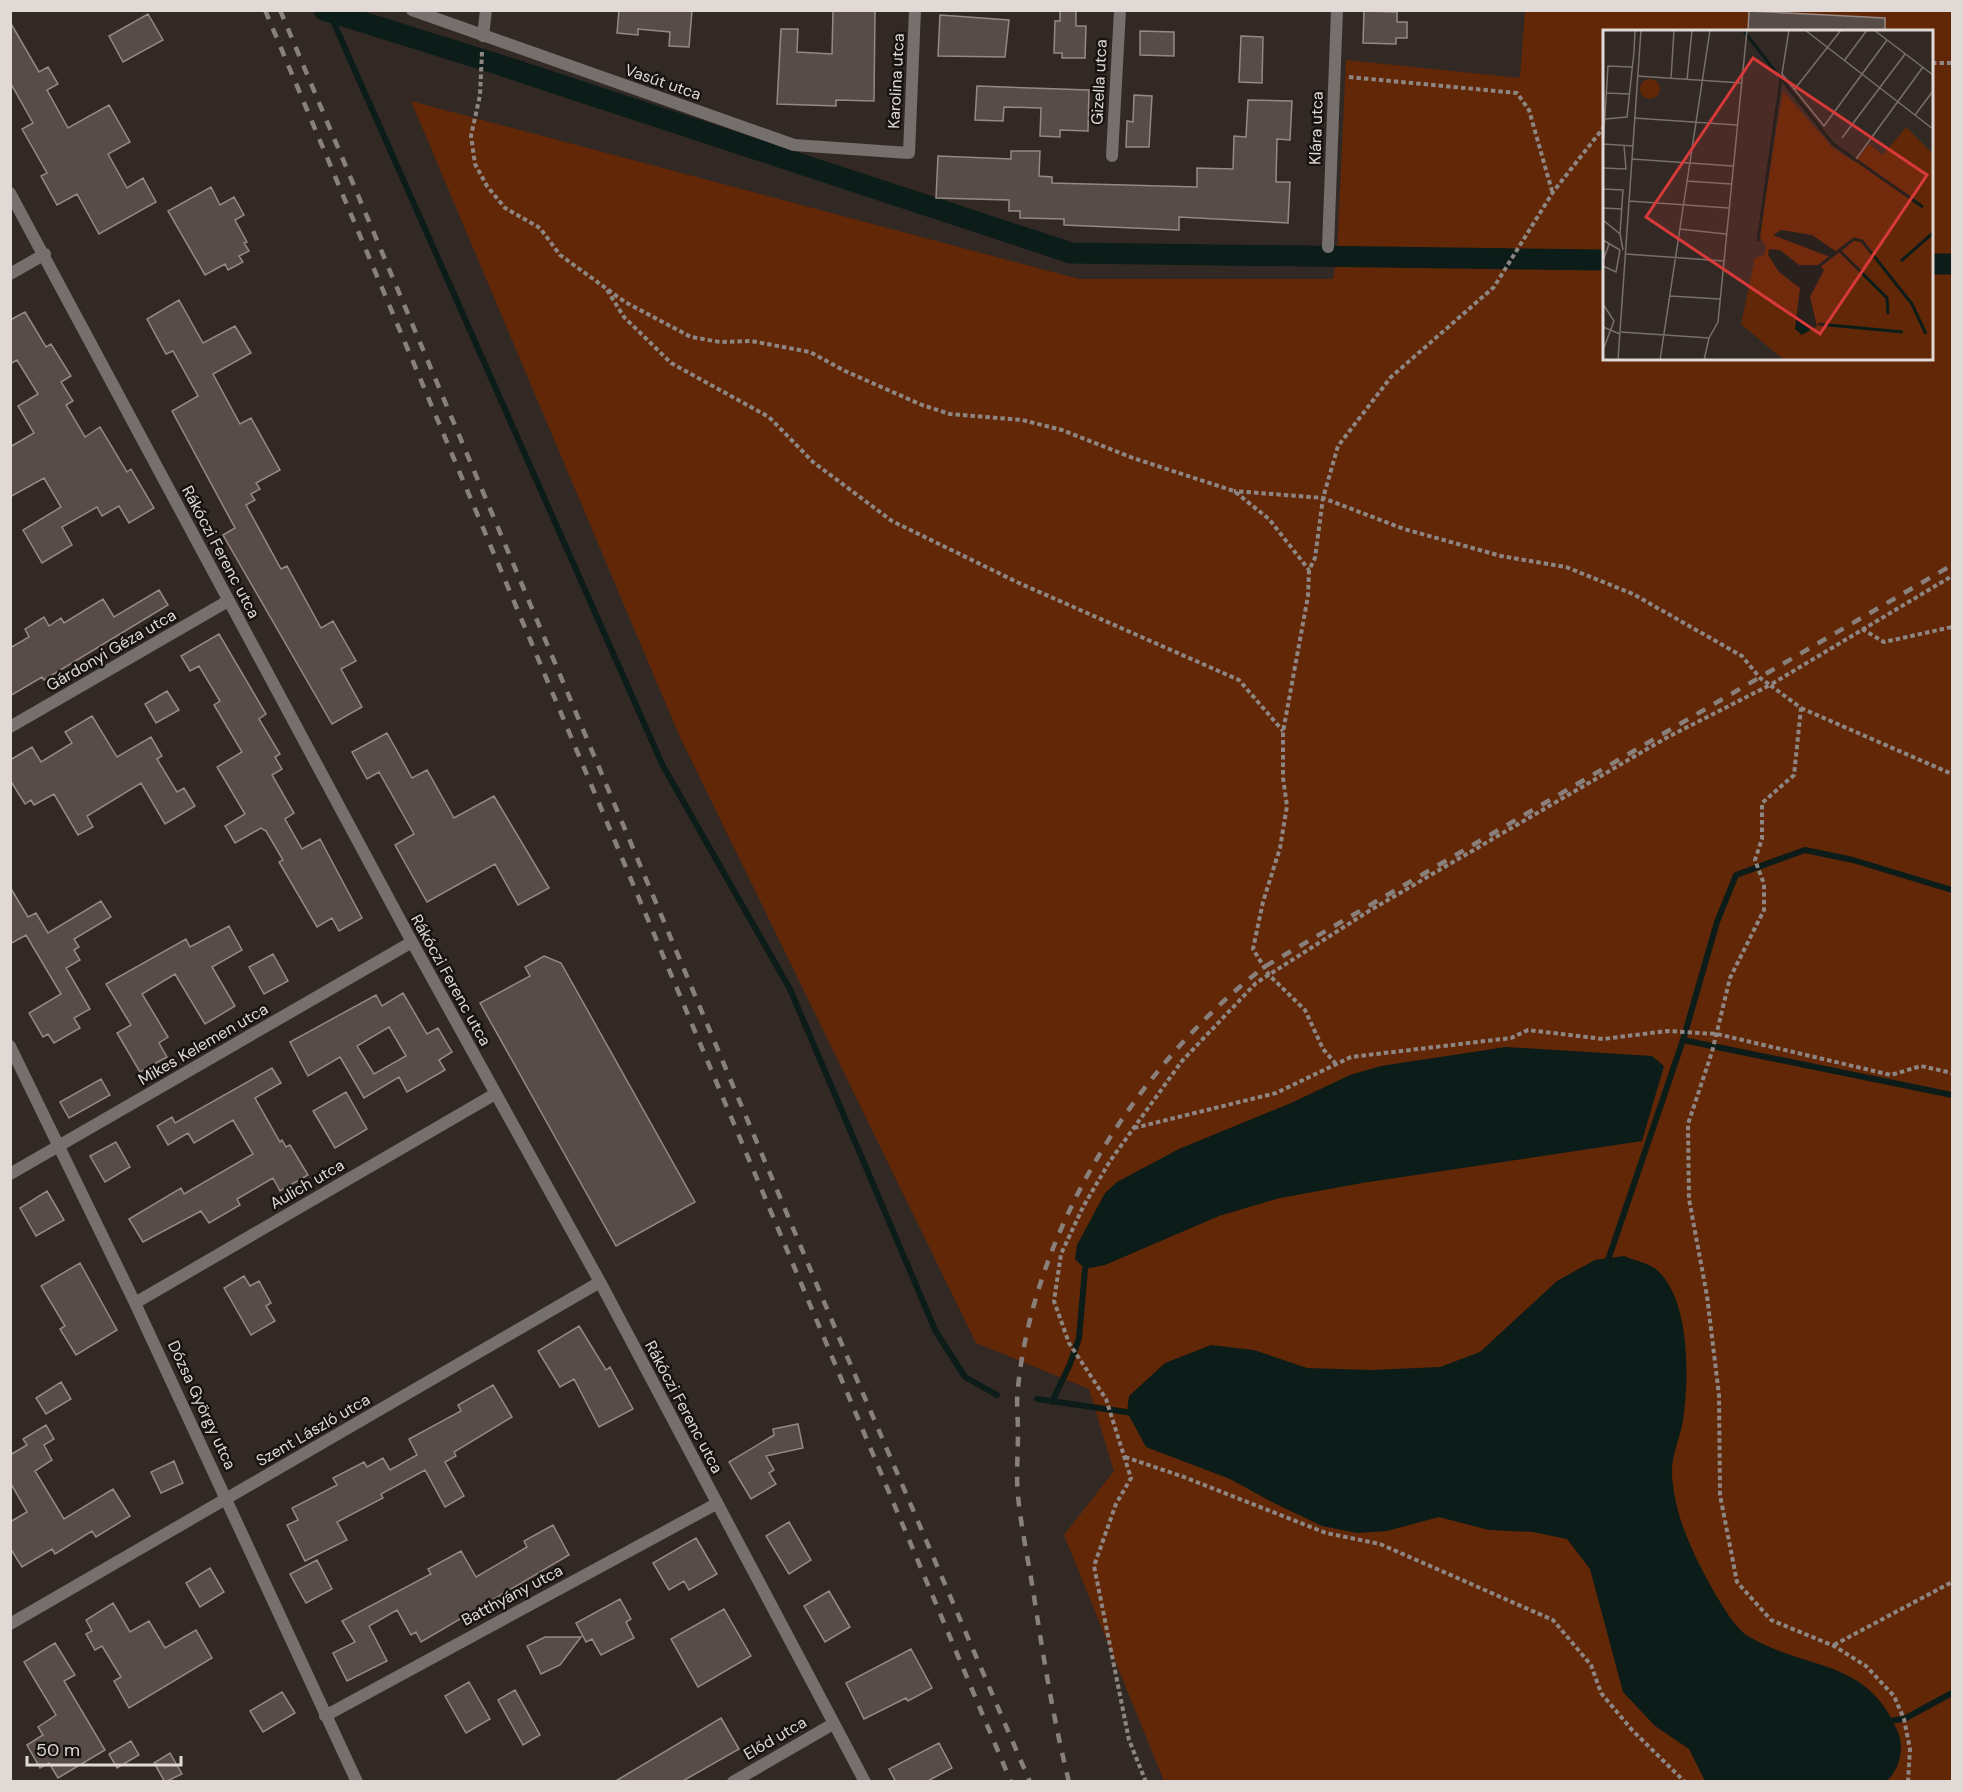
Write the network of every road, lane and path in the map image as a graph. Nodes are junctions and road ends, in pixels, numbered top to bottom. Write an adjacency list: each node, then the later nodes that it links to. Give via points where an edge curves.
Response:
1 (411, 10): 6 (street, Vasút utca)
2 (486, 10): 6 (street)
3 (915, 10): 11 (street, Karolina utca)
4 (1120, 10): 12 (street, Gizella utca)
5 (1337, 10): 9 (street, Klára utca)
6 (483, 36): 11 (street, Vasút utca, via 794,145); 18 (path, via 480,95 471,136 475,164 505,208 540,228 560,255)
7 (1933, 63): 8 (path)
8 (1953, 63)
9 (1335, 77): 13 (path, via 1517,93 1529,110); 15 (street, Klára utca)
10 (1603, 130): 13 (path)
11 (909, 153)
12 (1112, 156)
13 (1553, 192): 20 (path, via 1494,287 1391,377 1338,446)
14 (10, 193): 16 (street, Rákóczi Ferenc utca)
15 (1328, 247)
16 (45, 254): 17 (street); 23 (street, Rákóczi Ferenc utca)
17 (10, 274)
18 (604, 285): 19 (path, via 625,302 691,337 720,342 751,341 810,352 922,405 950,414 1022,420 1062,430); 29 (path, via 624,317 671,363 769,417 813,462 892,521 1019,583 1239,680)
19 (1234, 491): 20 (path); 21 (path, via 1269,519)
20 (1323, 498): 21 (path); 26 (path, via 1404,529 1501,556 1566,567 1633,594 1742,656)
21 (1310, 570): 29 (path)
22 (1953, 576): 25 (path)
23 (228, 601): 28 (street, Gárdonyi Géza utca); 31 (street, Rákóczi Ferenc utca)
24 (1953, 627): 25 (path, via 1884,642)
25 (1862, 629): 26 (path)
26 (1770, 685): 27 (path); 32 (path, via 1666,738 1369,911)
27 (1801, 708): 30 (path); 33 (path, via 1794,774 1762,803 1762,839 1755,860 1764,884 1764,910 1730,978)
28 (10, 727)
29 (1283, 732): 32 (path, via 1282,778 1287,806 1253,949)
30 (1953, 774)
31 (412, 942): 37 (street, Rákóczi Ferenc utca); 39 (street, Mikes Kelemen utca)
32 (1269, 975): 35 (path, via 1305,1010 1323,1049); 38 (path, via 1256,983 1182,1061)
33 (1717, 1034): 35 (path, via 1675,1032 1603,1039 1528,1030 1511,1038 1352,1057); 36 (path, via 1891,1075 1921,1066); 48 (path, via 1688,1124 1689,1199 1707,1296 1719,1395 1720,1495 1737,1582 1771,1620)
34 (10, 1046): 39 (street, Dózsa György utca)
35 (1336, 1064): 38 (path, via 1276,1093)
36 (1953, 1073)
37 (495, 1094): 41 (street, Rákóczi Ferenc utca); 42 (street, Aulich utca)
38 (1134, 1128): 43 (path, via 1083,1207 1061,1254 1054,1301 1069,1343 1106,1399)
39 (58, 1146): 40 (street, Mikes Kelemen utca); 42 (street, Dózsa György utca)
40 (10, 1174)
41 (600, 1282): 44 (street, Szent László utca); 45 (street, Rákóczi Ferenc utca)
42 (135, 1303): 44 (street, Dózsa György utca)
43 (1125, 1457): 54 (path, via 1131,1478 1116,1504 1094,1566 1129,1740); 55 (path, via 1326,1533 1380,1544 1553,1620 1591,1665 1601,1693)
44 (228, 1499): 47 (street, Szent László utca); 49 (street, Dózsa György utca)
45 (716, 1504): 49 (street, Batthyány utca); 50 (street, Rákóczi Ferenc utca)
46 (1953, 1582): 48 (path)
47 (10, 1624)
48 (1834, 1646): 56 (path, via 1866,1666 1894,1696 1910,1749)
49 (325, 1716): 51 (street, Dózsa György utca)
50 (833, 1724): 52 (street, Előd utca); 53 (street, Rákóczi Ferenc utca)
51 (357, 1782)
52 (733, 1782)
53 (865, 1782)
54 (1146, 1782)
55 (1685, 1782)
56 (1908, 1782)

